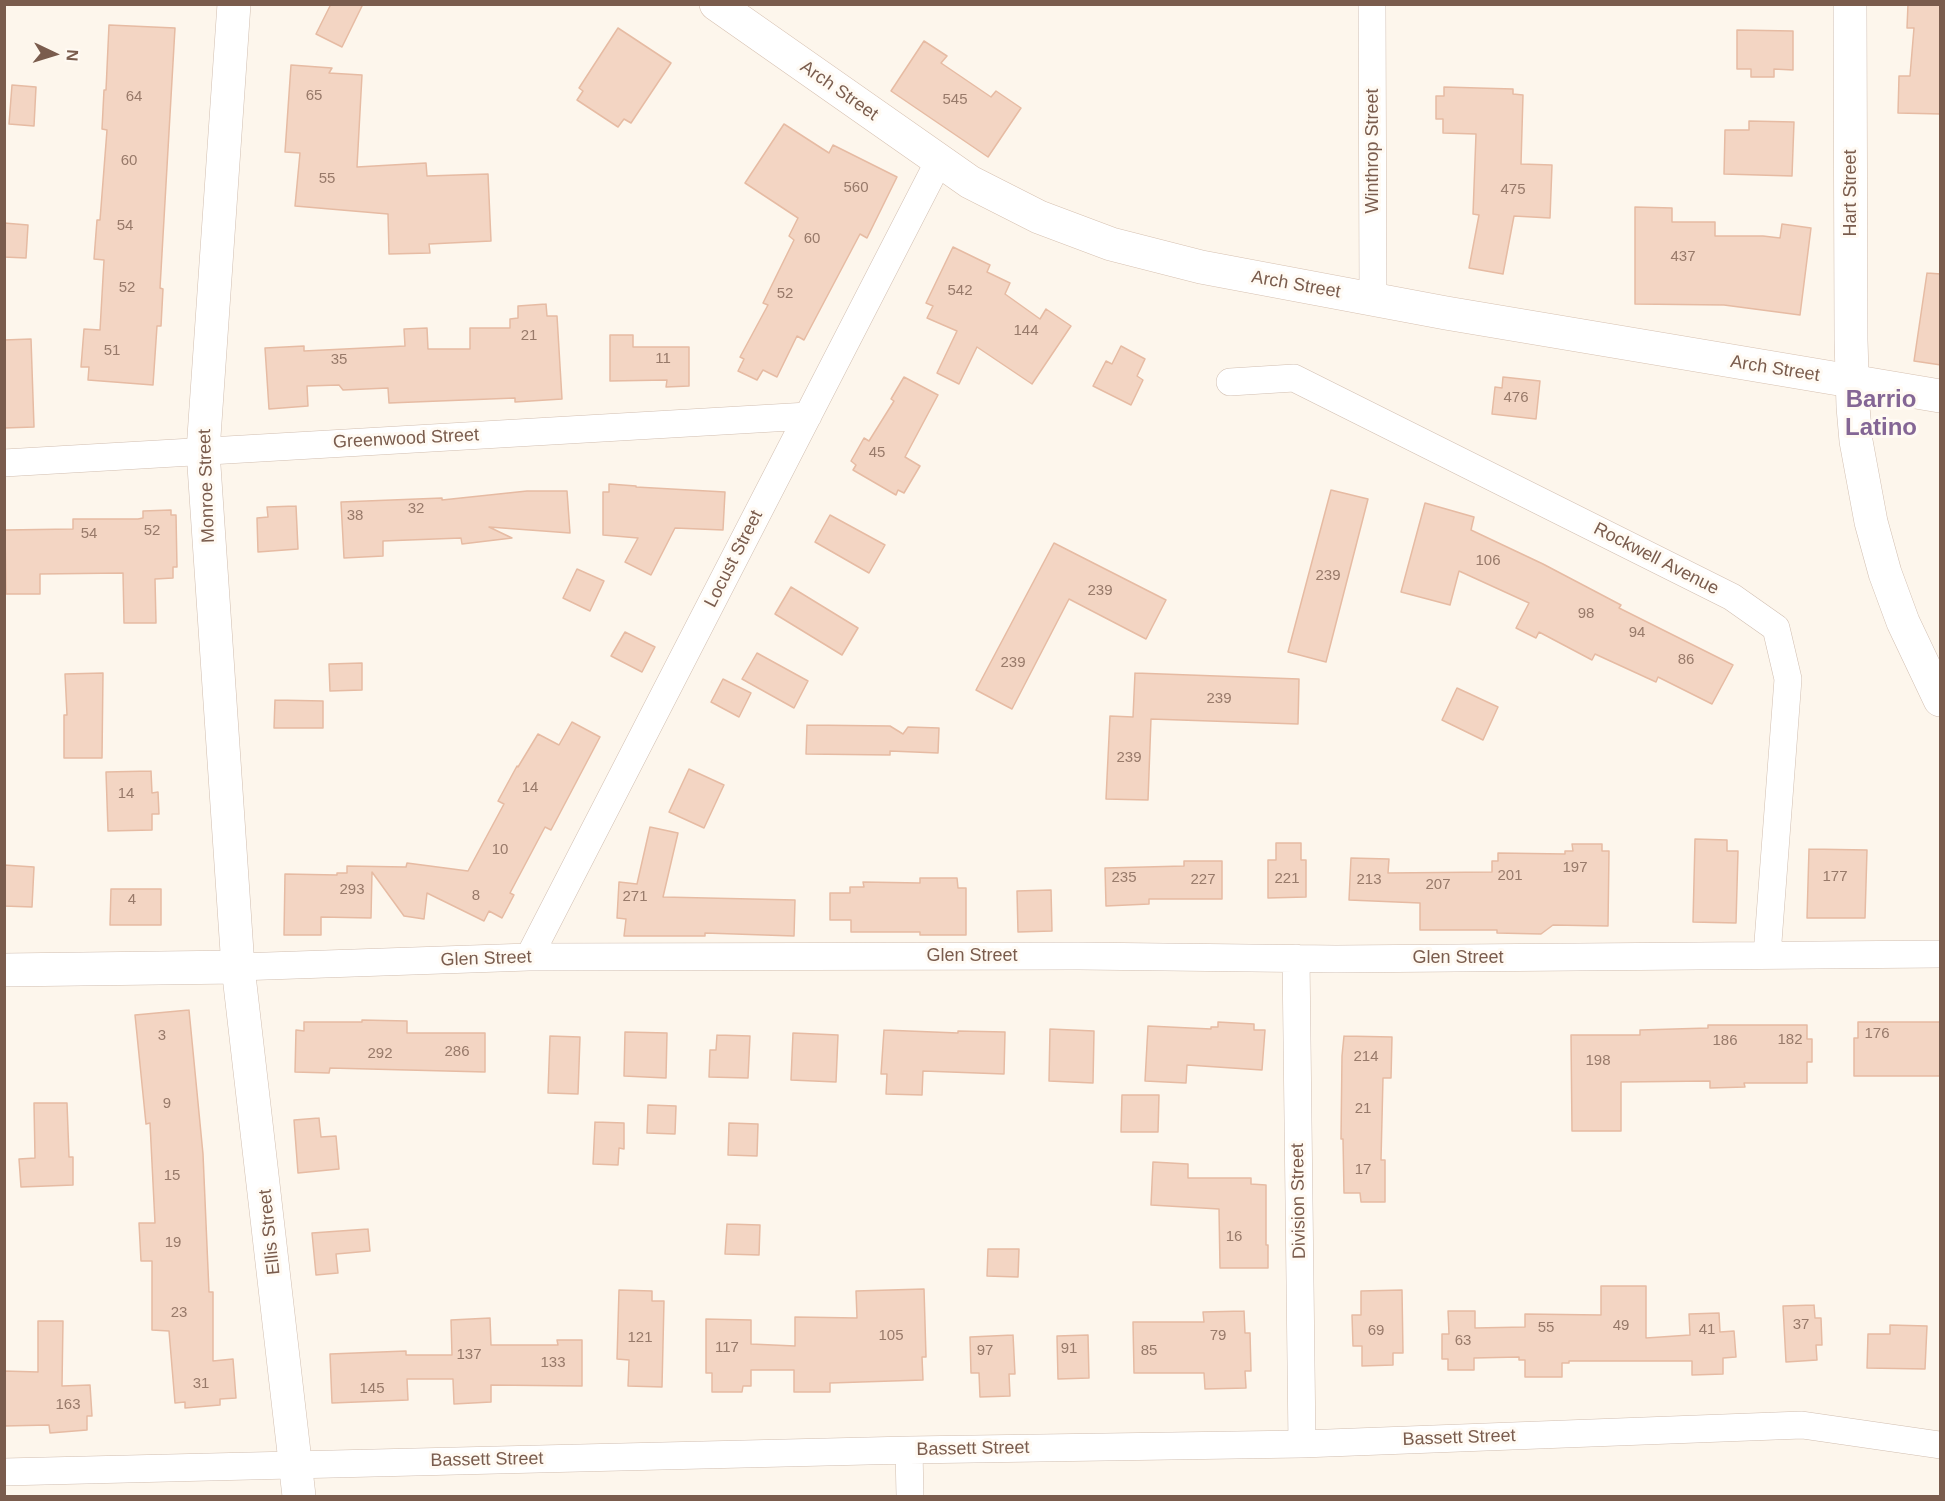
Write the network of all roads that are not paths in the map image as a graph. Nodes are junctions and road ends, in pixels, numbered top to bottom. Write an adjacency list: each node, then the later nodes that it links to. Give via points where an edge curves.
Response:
1 (234, 4): 11 (street, Monroe Street)
2 (716, 4): 5 (street, Arch Street)
3 (1372, 4): 6 (street, Winthrop Street)
4 (1850, 4): 7 (street, Hart Street)
5 (939, 161): 6 (street, Arch Street, via 1021,209 1111,244 1211,269); 10 (street, Locust Street)
6 (1373, 298): 7 (street, Arch Street)
7 (1852, 381): 9 (street, Arch Street); 13 (street, via 1858,456 1875,540 1903,622)
8 (1230, 382): 15 (street, Rockwell Avenue, via 1294,378 1732,597 1776,628 1788,679)
9 (1941, 396)
10 (808, 416): 11 (street, Greenwood Street); 16 (street, Locust Street)
11 (203, 451): 12 (street, Greenwood Street); 18 (street, Monroe Street)
12 (4, 463)
13 (1941, 700)
14 (1941, 954): 15 (street, Glen Street)
15 (1767, 955): 17 (street, Glen Street)
16 (529, 957): 17 (street, Glen Street); 18 (street, Glen Street)
17 (1296, 958): 20 (street, Division Street)
18 (238, 968): 19 (street, Glen Street); 23 (street, Ellis Street)
19 (4, 970)
20 (1302, 1444): 21 (street, Bassett Street, via 1802,1425); 22 (street, Bassett Street)
21 (1941, 1445)
22 (909, 1450): 23 (street, Bassett Street); 26 (street)
23 (296, 1464): 24 (street, Bassett Street); 25 (street, Ellis Street)
24 (4, 1472)
25 (299, 1497)
26 (910, 1497)

